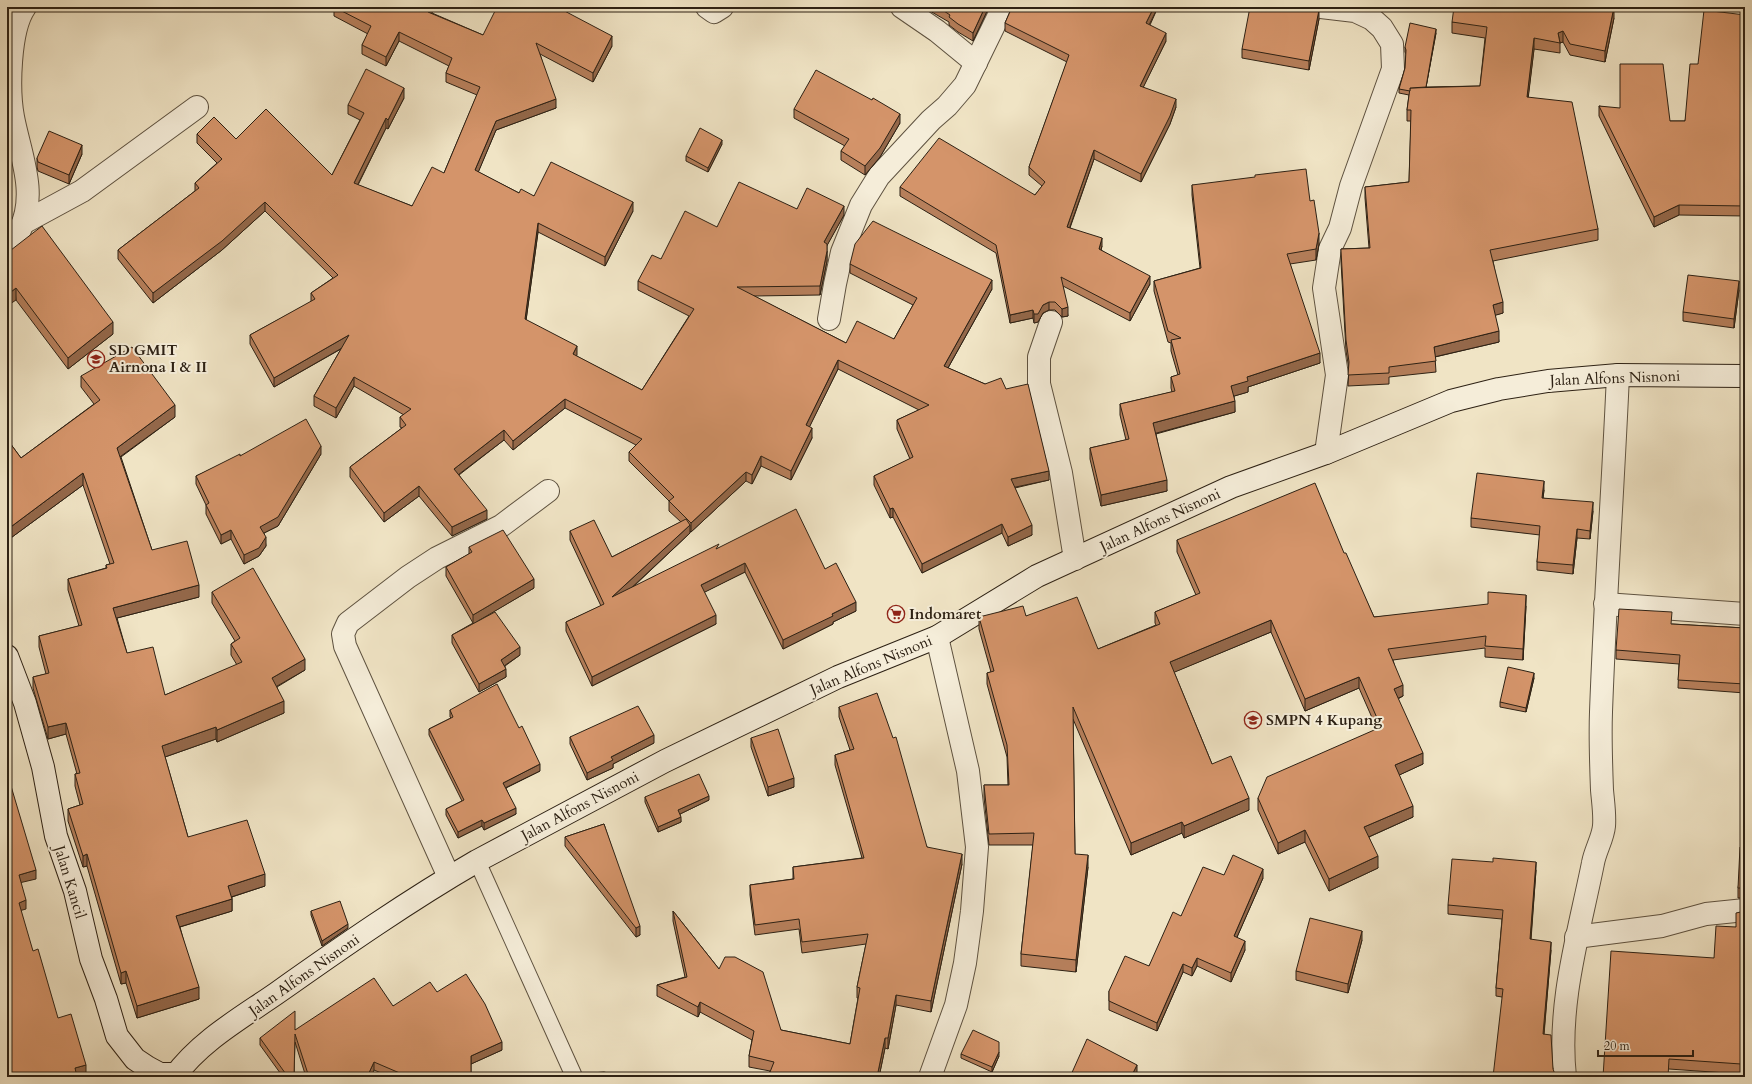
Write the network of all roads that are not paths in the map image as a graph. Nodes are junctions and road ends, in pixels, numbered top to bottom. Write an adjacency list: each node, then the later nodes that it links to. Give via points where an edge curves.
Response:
1 (25, 7): 9 (street, via 14,34 11,69 13,115 28,182 28,200)
2 (707, 7): 3 (street, via 714,12)
3 (722, 7)
4 (902, 7): 7 (street)
5 (1003, 7): 7 (street)
6 (1321, 7): 15 (street, via 1355,11 1372,19 1382,28 1392,44 1393,69 1351,186 1340,228 1330,249 1324,288 1337,375)
7 (976, 63): 11 (street, via 960,90 879,176 861,205 842,252)
8 (197, 107): 9 (street, via 82,191)
9 (23, 223): 10 (street, via 14,241)
10 (7, 246)
11 (829, 319)
12 (1051, 322): 17 (street, via 1039,357 1040,384 1061,473)
13 (1618, 375): 14 (street, Jalan Alfons Nisnoni); 15 (street, Jalan Alfons Nisnoni, via 1548,381 1499,389 1451,401); 18 (street)
14 (1745, 376)
15 (1326, 453): 17 (street, Jalan Alfons Nisnoni, via 1231,487)
16 (548, 491): 23 (street, via 501,526 437,558 408,577 348,623 344,629 345,646)
17 (1075, 559): 20 (street, Jalan Alfons Nisnoni, via 1037,576)
18 (1605, 604): 19 (street); 25 (street, via 1600,734 1604,826 1593,861)
19 (1745, 614)
20 (937, 637): 22 (street, Jalan Alfons Nisnoni, via 838,678 672,757); 28 (street, via 968,771 977,847 965,963 956,1005)
21 (7, 656): 27 (street, Jalan Kancil, via 25,703 44,767 56,836 75,891 91,959 117,1036 135,1059 160,1074)
22 (477, 861): 23 (street, Jalan Alfons Nisnoni); 26 (lane)
23 (449, 877): 27 (street, Jalan Alfons Nisnoni, via 231,1025 195,1053)
24 (1745, 910): 25 (street, via 1706,914 1662,926)
25 (1576, 937): 29 (street, via 1568,984 1563,1059)
26 (573, 1074)
27 (175, 1076)
28 (930, 1077)
29 (1566, 1077)

